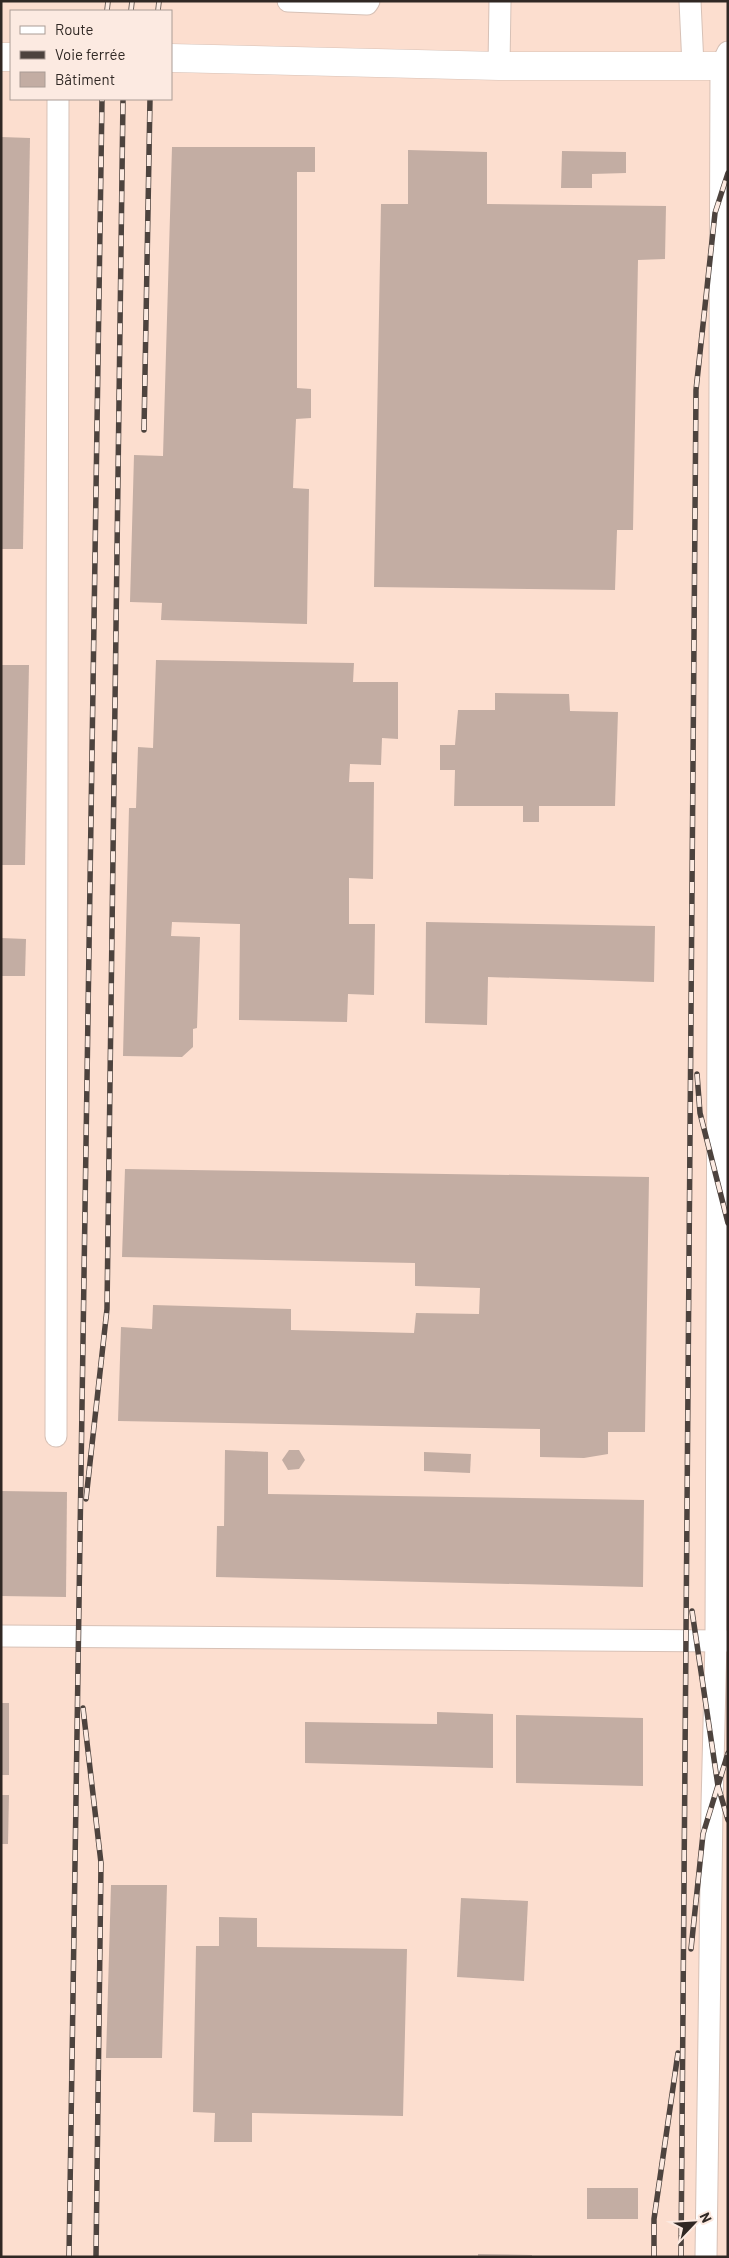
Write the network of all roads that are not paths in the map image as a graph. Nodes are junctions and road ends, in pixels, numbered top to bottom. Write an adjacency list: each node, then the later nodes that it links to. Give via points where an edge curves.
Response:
1 (288, 1): 2 (lane, via 367,4)
2 (369, 1)
3 (500, 1): 7 (lane)
4 (690, 1): 8 (lane)
5 (172, 58): 7 (street)
6 (725, 61): 8 (street); 12 (lane, via 716,1005)
7 (499, 66): 8 (street)
8 (693, 66)
9 (58, 100): 10 (lane)
10 (56, 1436)
11 (1, 1636): 12 (lane)
12 (722, 1641): 13 (lane, via 712,1806)
13 (706, 2257)

